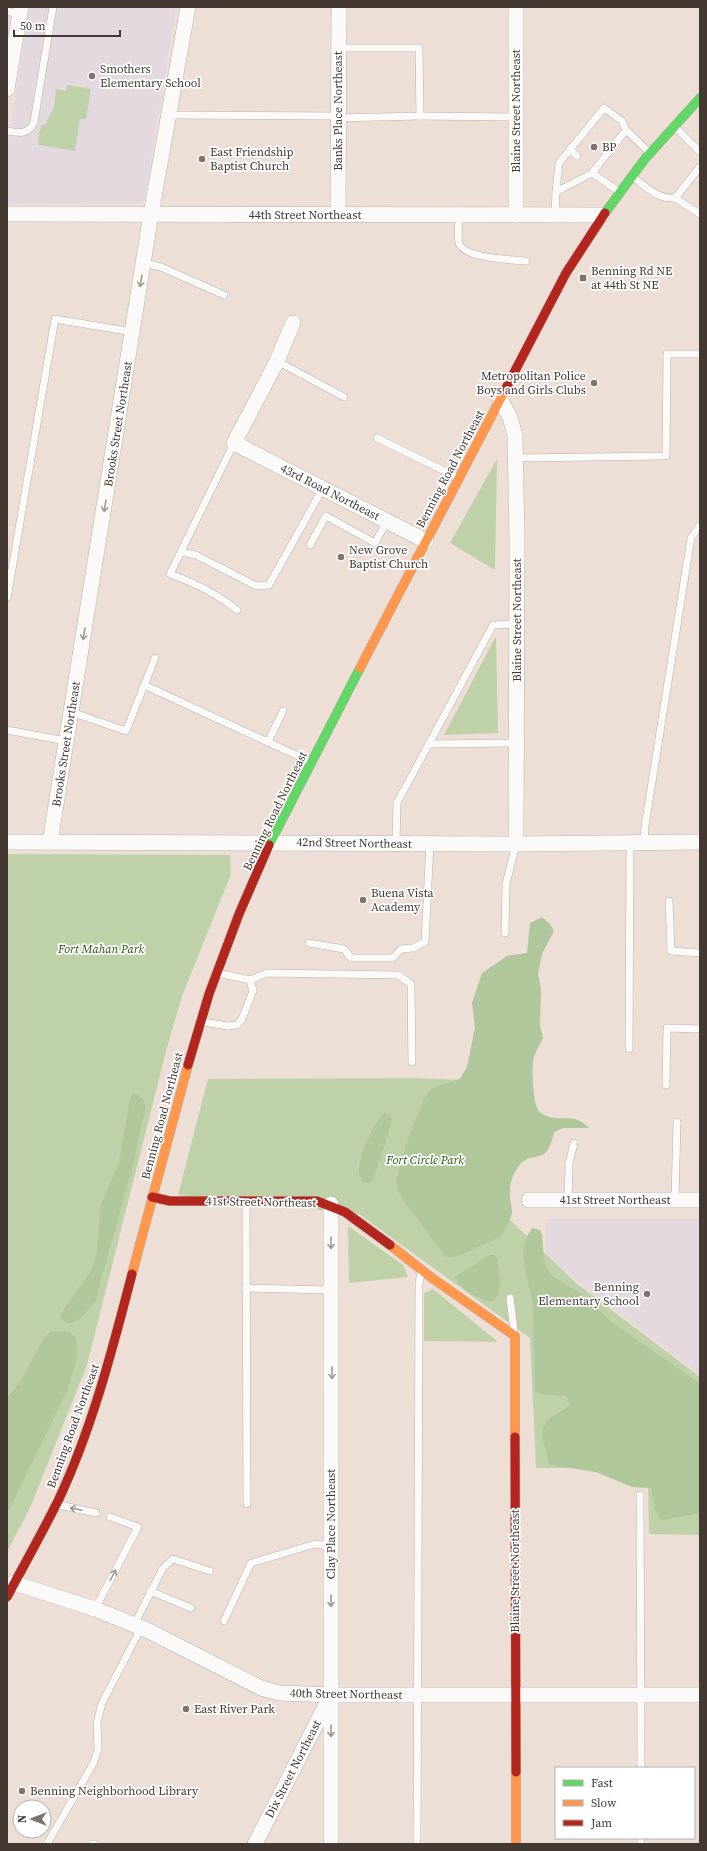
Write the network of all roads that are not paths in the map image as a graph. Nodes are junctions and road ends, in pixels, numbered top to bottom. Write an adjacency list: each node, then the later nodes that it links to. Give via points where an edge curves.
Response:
1 (53, 7): 17 (lane, via 32,129 21,133)
2 (188, 7): 9 (street, Brooks Street Northeast)
3 (338, 7): 6 (street, Banks Place Northeast)
4 (516, 7): 12 (street, Blaine Street Northeast)
5 (16, 11): 7 (street)
6 (338, 48): 10 (lane, via 419,48); 11 (street, Banks Place Northeast)
7 (7, 89)
8 (700, 99): 14 (main road, Benning Road Northeast)
9 (170, 115): 11 (lane); 31 (street, Brooks Street Northeast)
10 (420, 116): 11 (lane); 12 (lane)
11 (338, 117): 33 (street, Banks Place Northeast)
12 (516, 117): 35 (street, Blaine Street Northeast)
13 (591, 124): 15 (lane); 16 (lane, via 604,108 622,121); 18 (lane)
14 (673, 126): 21 (main road, Benning Road Northeast); 22 (lane)
15 (597, 129)
16 (626, 130): 21 (lane); 25 (lane, via 612,141)
17 (7, 131)
18 (581, 136): 19 (lane); 20 (lane)
19 (587, 142)
20 (570, 149): 23 (lane); 27 (lane, via 559,163)
21 (650, 152): 26 (main road, Benning Road Northeast)
22 (700, 152)
23 (577, 156)
24 (700, 166): 29 (lane)
25 (592, 169): 27 (lane); 28 (lane)
26 (631, 176): 28 (main road, Benning Road Northeast); 29 (lane, via 655,195)
27 (556, 192): 36 (lane)
28 (619, 192): 37 (main road, Benning Road Northeast)
29 (675, 198): 32 (lane)
30 (7, 214): 31 (street, 44th Street Northeast)
31 (151, 214): 33 (street, 44th Street Northeast); 39 (street, Brooks Street Northeast)
32 (700, 214)
33 (338, 215): 34 (street, 44th Street Northeast)
34 (459, 215): 35 (street, 44th Street Northeast); 38 (lane, via 459,244 464,249 478,256)
35 (516, 215): 36 (street, 44th Street Northeast)
36 (555, 215): 37 (street, 44th Street Northeast)
37 (602, 215): 46 (main road, Benning Road Northeast, via 566,273)
38 (526, 262)
39 (144, 263): 40 (lane, via 161,267); 42 (street, Brooks Street Northeast, one-way to 42)
40 (224, 295)
41 (293, 323): 44 (street)
42 (133, 332): 57 (lane, via 54,319); 63 (street, Brooks Street Northeast, one-way to 63)
43 (700, 354): 49 (lane, via 667,354 666,456)
44 (277, 361): 45 (lane); 48 (street)
45 (344, 397)
46 (500, 399): 49 (street, Blaine Street Northeast, via 510,417 515,436); 50 (main road, Benning Road Northeast)
47 (377, 438): 50 (lane)
48 (234, 443): 51 (street, 43rd Road Northeast); 56 (lane)
49 (515, 458): 59 (street, Blaine Street Northeast)
50 (459, 478): 54 (main road, Benning Road Northeast)
51 (322, 488): 52 (street, 43rd Road Northeast); 56 (lane, via 269,585 256,586 196,555)
52 (387, 521): 54 (street, 43rd Road Northeast); 55 (lane, via 375,543 326,516)
53 (700, 525): 76 (lane, via 691,538 645,826)
54 (426, 541): 69 (main road, Benning Road Northeast)
55 (310, 545)
56 (181, 552): 58 (lane, via 170,574 195,582)
57 (7, 598)
58 (237, 610)
59 (516, 624): 67 (street, Blaine Street Northeast); 68 (lane, via 493,625)
60 (155, 658): 61 (lane)
61 (144, 685): 63 (lane, via 126,731); 66 (lane)
62 (283, 711): 66 (lane)
63 (71, 712): 65 (street, Brooks Street Northeast)
64 (7, 730): 65 (lane)
65 (66, 741): 71 (street, Brooks Street Northeast)
66 (268, 742): 69 (lane)
67 (516, 743): 68 (lane); 77 (street, Blaine Street Northeast)
68 (429, 744): 74 (lane, via 397,803)
69 (312, 762): 72 (main road, Benning Road Northeast)
70 (7, 842): 71 (street, 42nd Street Northeast)
71 (50, 842): 72 (street, 42nd Street Northeast)
72 (270, 842): 74 (street, 42nd Street Northeast); 82 (main road, Benning Road Northeast)
73 (700, 842): 76 (street, 42nd Street Northeast)
74 (396, 843): 75 (street, 42nd Street Northeast)
75 (430, 843): 77 (street, 42nd Street Northeast); 80 (lane, via 425,942 413,948 401,949 393,958 351,958 344,949)
76 (637, 843): 77 (street, 42nd Street Northeast); 86 (lane)
77 (516, 844): 79 (lane, via 506,884)
78 (669, 900): 81 (lane, via 671,951)
79 (505, 933)
80 (309, 943)
81 (700, 953)
82 (216, 973): 83 (lane); 84 (main road, Benning Road Northeast)
83 (250, 980): 84 (lane, via 253,990 242,1019 237,1025); 87 (lane, via 267,973 398,975 411,984)
84 (200, 1022): 91 (main road, Benning Road Northeast)
85 (700, 1029): 88 (lane, via 667,1028)
86 (629, 1049)
87 (412, 1062)
88 (666, 1085)
89 (677, 1122): 94 (lane)
90 (574, 1143): 93 (lane, via 569,1164)
91 (152, 1197): 96 (main road, 41st Street Northeast, via 170,1201); 104 (main road, Benning Road Northeast, via 101,1390)
92 (529, 1200): 93 (street, 41st Street Northeast)
93 (568, 1200): 94 (street, 41st Street Northeast)
94 (675, 1200): 95 (street, 41st Street Northeast)
95 (700, 1200)
96 (246, 1202): 97 (main road, 41st Street Northeast, via 317,1201); 99 (lane)
97 (332, 1204): 98 (main road, 41st Street Northeast); 100 (street, Clay Place Northeast, one-way to 100)
98 (421, 1270): 102 (main road, 41st Street Northeast); 118 (lane)
99 (246, 1288): 100 (lane); 105 (lane)
100 (331, 1290): 108 (street, Clay Place Northeast, one-way to 108)
101 (510, 1298): 102 (lane, Blaine Street Northeast)
102 (515, 1336): 119 (main road, Blaine Street Northeast)
103 (640, 1495): 120 (lane)
104 (56, 1504): 106 (lane, one-way to 104); 110 (main road, Benning Road Northeast)
105 (247, 1504)
106 (96, 1513)
107 (110, 1517): 114 (lane, one-way to 107, via 138,1527)
108 (332, 1546): 115 (lane, via 315,1544 251,1563); 117 (street, Clay Place Northeast, one-way to 117)
109 (210, 1571): 111 (lane, via 172,1558)
110 (14, 1583): 112 (main road, Benning Road Northeast); 114 (street, 40th Street Northeast)
111 (150, 1591): 113 (lane); 116 (lane)
112 (7, 1597)
113 (191, 1608)
114 (95, 1609): 116 (street, 40th Street Northeast)
115 (224, 1622)
116 (137, 1626): 117 (street, 40th Street Northeast, via 261,1688 279,1693); 123 (lane, via 102,1703 97,1723 98,1749 94,1762)
117 (331, 1695): 118 (street, 40th Street Northeast); 124 (street, Dix Street Northeast); 125 (street, Clay Place Northeast, one-way to 125)
118 (417, 1695): 119 (street, 40th Street Northeast); 126 (lane)
119 (516, 1695): 120 (street, 40th Street Northeast); 127 (main road, Blaine Street Northeast)
120 (640, 1695): 121 (street, 40th Street Northeast); 122 (lane)
121 (700, 1695)
122 (641, 1767)
123 (47, 1844)
124 (255, 1844)
125 (331, 1844)
126 (417, 1844)
127 (516, 1844)

